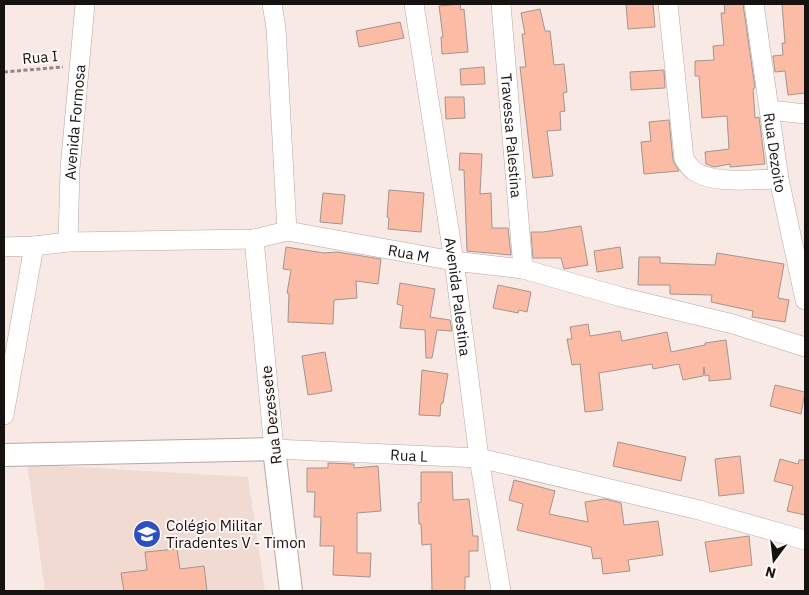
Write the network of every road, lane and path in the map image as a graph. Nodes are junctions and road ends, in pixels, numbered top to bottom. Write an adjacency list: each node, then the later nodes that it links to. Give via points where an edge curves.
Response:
1 (85, 4): 7 (street, Avenida Formosa)
2 (272, 4): 12 (street)
3 (414, 4): 17 (street, Avenida Palestina)
4 (501, 4): 18 (street, Travessa Palestina)
5 (668, 4): 11 (street, via 684,159 692,170 705,177 722,180)
6 (754, 4): 9 (street, Rua Dezoito)
7 (79, 65): 8 (path, Rua I); 14 (street, Avenida Formosa, via 70,169)
8 (4, 72)
9 (770, 110): 10 (street); 11 (street, Rua Dezoito)
10 (805, 114)
11 (779, 179): 19 (street, Rua Dezoito)
12 (287, 231): 13 (street, Rua M); 17 (street, Rua M)
13 (254, 239): 14 (street, Rua M); 22 (street, Rua Dezessete)
14 (68, 242): 15 (street, Rua M)
15 (34, 246): 16 (street, Rua M); 21 (street)
16 (4, 247)
17 (454, 261): 18 (street, Rua M); 24 (street, Avenida Palestina)
18 (523, 269): 20 (street, Rua M, via 732,324)
19 (805, 300)
20 (805, 347)
21 (4, 415)
22 (274, 449): 23 (street, Rua L); 24 (street, Rua L); 26 (street, Rua Dezessete)
23 (4, 455)
24 (480, 458): 25 (street, Rua L, via 698,510); 27 (street, Avenida Palestina)
25 (805, 540)
26 (291, 591)
27 (501, 591)

